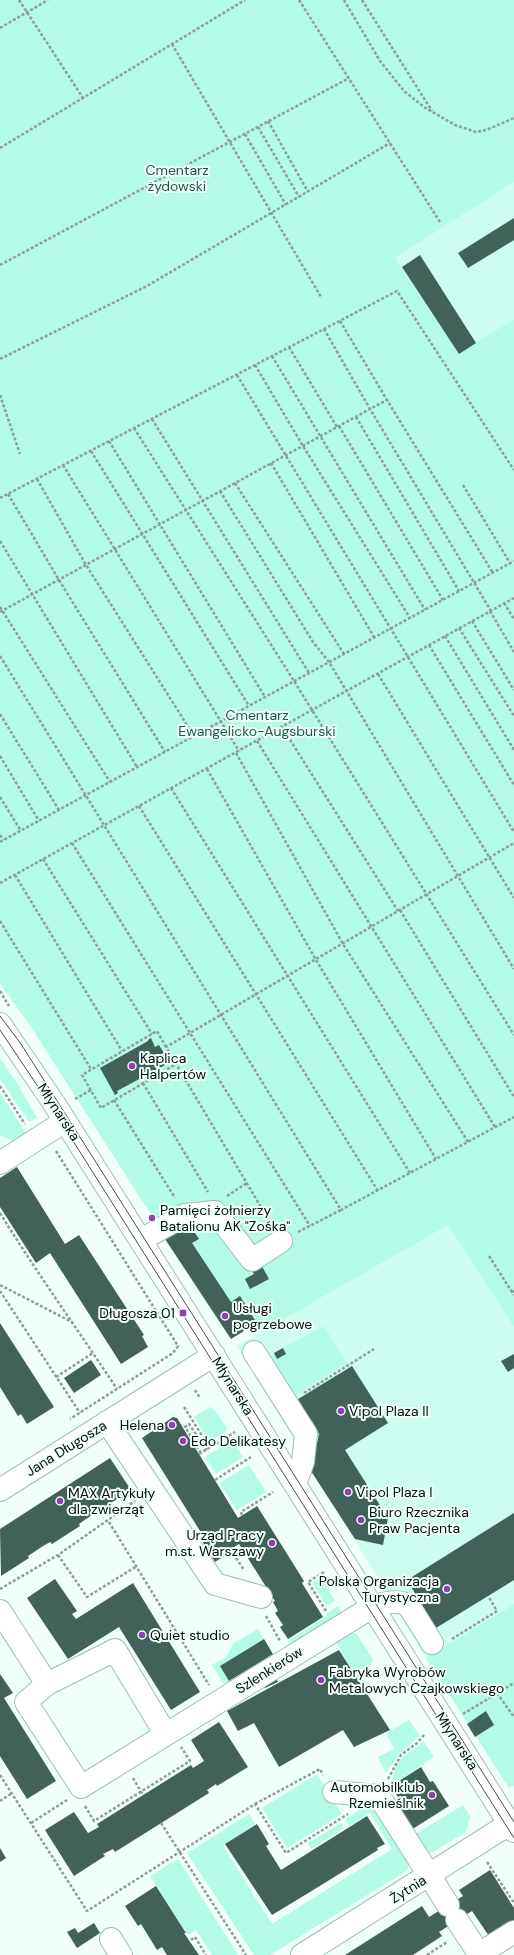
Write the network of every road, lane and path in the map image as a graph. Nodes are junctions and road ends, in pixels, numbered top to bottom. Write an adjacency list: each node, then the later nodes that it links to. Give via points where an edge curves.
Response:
1 (19, 0): 7 (path)
2 (48, 0): 7 (path)
3 (245, 0): 9 (path)
4 (299, 0): 10 (path)
5 (344, 0): 12 (path, via 391,75 413,99)
6 (362, 0): 12 (path)
7 (27, 12): 8 (path); 11 (path)
8 (0, 28)
9 (172, 44): 11 (path); 17 (path)
10 (349, 78): 14 (path); 18 (path)
11 (83, 98): 19 (path)
12 (432, 112): 13 (path, via 455,125 476,132)
13 (514, 118)
14 (268, 121): 15 (path); 20 (path)
15 (258, 127): 16 (path); 21 (path)
16 (245, 134): 17 (path); 22 (path)
17 (230, 142): 23 (path); 25 (path)
18 (390, 143): 20 (path); 24 (path)
19 (0, 148)
20 (308, 192): 21 (path)
21 (299, 197): 22 (path)
22 (286, 205): 23 (path)
23 (273, 213): 26 (path); 31 (path, via 147,286)
24 (440, 222)
25 (0, 265)
26 (320, 297)
27 (340, 321): 28 (path); 35 (path); 49 (path, via 397,291)
28 (324, 329): 29 (path); 36 (path)
29 (289, 347): 30 (path); 39 (path)
30 (272, 356): 32 (path); 41 (path)
31 (0, 359)
32 (255, 365): 33 (path); 43 (path)
33 (237, 375): 38 (path); 46 (path)
34 (0, 395): 45 (path)
35 (387, 400): 36 (path); 65 (path)
36 (370, 409): 37 (path); 67 (path)
37 (356, 417): 39 (path); 68 (path)
38 (152, 419): 40 (path); 56 (path)
39 (338, 426): 41 (path); 71 (path)
40 (134, 428): 42 (path); 57 (path)
41 (321, 436): 43 (path); 74 (path)
42 (109, 441): 44 (path); 58 (path)
43 (303, 446): 46 (path); 77 (path)
44 (91, 451): 48 (path); 59 (path)
45 (20, 454)
46 (285, 456): 47 (path); 80 (path)
47 (271, 463): 51 (path); 83 (path)
48 (63, 465): 50 (path); 61 (path)
49 (514, 470)
50 (37, 479): 54 (path); 64 (path)
51 (234, 483): 53 (path); 86 (path)
52 (463, 485): 63 (path)
53 (220, 491): 56 (path); 89 (path, via 313,642)
54 (8, 494): 55 (path); 66 (path)
55 (0, 498)
56 (202, 501): 57 (path); 90 (path)
57 (186, 510): 58 (path); 92 (path)
58 (161, 524): 59 (path); 95 (path)
59 (143, 534): 61 (path); 96 (path)
60 (0, 541): 69 (path)
61 (115, 549): 64 (path); 100 (path)
62 (514, 561): 63 (path)
63 (510, 563): 65 (path)
64 (86, 565): 66 (path); 102 (path)
65 (493, 572): 67 (path)
66 (58, 580): 69 (path); 105 (path)
67 (475, 582): 68 (path); 75 (path)
68 (459, 591): 71 (path)
69 (32, 595): 76 (path); 108 (path)
70 (514, 598): 72 (path)
71 (443, 600): 74 (path)
72 (504, 603): 75 (path); 78 (path)
73 (0, 607): 76 (path)
74 (425, 610): 77 (path)
75 (491, 611): 79 (path); 85 (path)
76 (1, 612): 110 (path)
77 (410, 618): 80 (path)
78 (514, 619)
79 (472, 622): 81 (path); 93 (path)
80 (392, 628): 83 (path); 88 (path)
81 (459, 628): 82 (path); 99 (path)
82 (444, 636): 84 (path); 104 (path)
83 (374, 637): 86 (path)
84 (429, 645): 88 (path); 111 (path)
85 (514, 652)
86 (344, 654): 89 (path)
87 (0, 656): 113 (path)
88 (409, 656): 91 (path); 120 (path)
89 (329, 662): 90 (path); 94 (path)
90 (309, 673): 92 (path)
91 (378, 674): 94 (path); 126 (path)
92 (294, 681): 95 (path); 97 (path)
93 (514, 690)
94 (346, 692): 97 (path); 129 (path)
95 (265, 697): 96 (path)
96 (250, 706): 100 (path)
97 (312, 710): 101 (path); 131 (path)
98 (0, 714): 116 (path)
99 (514, 716)
100 (221, 721): 102 (path); 106 (path)
101 (282, 727): 103 (path); 133 (path)
102 (194, 736): 105 (path)
103 (257, 741): 106 (path); 135 (path)
104 (514, 750)
105 (165, 752): 108 (path)
106 (237, 752): 109 (path); 136 (path)
107 (0, 756): 117 (path)
108 (137, 767): 110 (path)
109 (207, 769): 112 (path); 137 (path)
110 (110, 782): 113 (path)
111 (514, 785)
112 (171, 788): 115 (path); 139 (path)
113 (85, 796): 116 (path); 118 (path)
114 (0, 797): 119 (path)
115 (139, 806): 118 (path); 140 (path)
116 (58, 810): 117 (path)
117 (39, 821): 119 (path)
118 (104, 826): 124 (path); 141 (path)
119 (21, 831): 122 (path)
120 (514, 832)
121 (0, 835): 122 (path)
122 (3, 840): 123 (path)
123 (0, 842)
124 (72, 843): 127 (path); 143 (path)
125 (514, 843): 126 (path)
126 (490, 857): 129 (path); 132 (path)
127 (43, 859): 128 (path); 144 (path)
128 (15, 875): 130 (path); 147 (path)
129 (457, 876): 131 (path); 138 (path)
130 (0, 883)
131 (426, 895): 133 (path); 145 (path)
132 (514, 898)
133 (399, 911): 135 (path); 153 (path)
134 (0, 921): 149 (path)
135 (372, 927): 136 (path); 157 (path)
136 (343, 944): 137 (path); 159 (path)
137 (316, 960): 139 (path); 160 (path)
138 (514, 970)
139 (288, 976): 140 (path); 162 (path)
140 (257, 995): 141 (path); 164 (path)
141 (221, 1016): 143 (path); 167 (path)
142 (0, 1024): 155 (street, Młynarska)
143 (191, 1033): 146 (path); 170 (path)
144 (152, 1034): 146 (path, via 157,1031); 147 (path)
145 (514, 1035)
146 (166, 1047): 148 (path)
147 (122, 1052): 149 (path)
148 (176, 1064): 150 (path); 163 (path)
149 (91, 1069): 152 (path, via 82,1075)
150 (143, 1083): 154 (path); 165 (path)
151 (0, 1086): 158 (path, via 31,1133 35,1131)
152 (91, 1090): 154 (path, via 101,1108); 155 (path)
153 (514, 1097)
154 (114, 1100): 169 (path)
155 (68, 1111): 158 (street); 171 (street, Młynarska)
156 (514, 1117): 157 (path)
157 (495, 1127): 159 (path)
158 (39, 1137): 161 (street); 179 (path, via 44,1144 51,1143)
159 (468, 1142): 160 (path)
160 (436, 1160): 162 (path)
161 (0, 1163)
162 (410, 1174): 164 (path)
163 (247, 1184): 166 (path); 172 (path)
164 (378, 1191): 167 (path)
165 (211, 1197)
166 (221, 1200)
167 (341, 1210): 170 (path)
168 (0, 1213): 177 (path, via 42,1280)
169 (185, 1215): 171 (street); 172 (street, via 215,1212 252,1260)
170 (310, 1226): 172 (path)
171 (141, 1240): 183 (street, Młynarska)
172 (281, 1241)
173 (489, 1256): 176 (path)
174 (0, 1285): 177 (path)
175 (0, 1291): 184 (path)
176 (513, 1293)
177 (74, 1323): 182 (path)
178 (181, 1344): 179 (path)
179 (178, 1346): 185 (path, via 173,1353)
180 (374, 1349): 186 (path)
181 (254, 1352): 186 (street)
182 (93, 1353): 184 (path); 185 (path)
183 (214, 1355): 190 (street, Jana Długosza); 196 (street, Młynarska)
184 (56, 1377): 188 (path)
185 (118, 1389): 188 (path)
186 (287, 1404): 196 (street, via 306,1434 302,1462)
187 (184, 1407): 192 (path)
188 (80, 1413): 189 (path)
189 (66, 1422)
190 (107, 1422): 197 (street, Jana Długosza); 207 (street, via 215,1584)
191 (235, 1432): 192 (path)
192 (210, 1448): 193 (path)
193 (207, 1450): 193 (path, via 189,1424 185,1427 200,1454)
194 (251, 1457): 195 (path)
195 (215, 1480)
196 (295, 1484): 208 (street, Młynarska)
197 (0, 1490)
198 (273, 1492): 200 (path, via 241,1512)
199 (136, 1501): 201 (path)
200 (242, 1515)
201 (109, 1522): 202 (path); 203 (path)
202 (58, 1555): 203 (path, via 87,1596); 205 (path)
203 (137, 1566): 215 (path)
204 (324, 1572): 209 (path, via 308,1582 326,1611)
205 (0, 1589)
206 (488, 1596): 211 (path, via 497,1611)
207 (261, 1597)
208 (372, 1607): 211 (street, via 405,1603); 215 (street, Szlenkierów); 233 (street, Młynarska)
209 (328, 1609)
210 (0, 1611): 213 (street)
211 (441, 1642)
212 (514, 1682): 214 (path)
213 (47, 1684): 219 (street, via 115,1650); 222 (street, via 26,1702)
214 (497, 1693): 216 (path); 217 (path)
215 (218, 1701): 219 (street, Szlenkierów)
216 (459, 1717)
217 (514, 1717)
218 (424, 1734): 227 (path, via 401,1755 393,1767 385,1790)
219 (172, 1739): 222 (street, Szlenkierów); 223 (path, via 190,1761)
220 (130, 1773): 223 (path)
221 (0, 1775): 225 (path)
222 (79, 1790): 223 (path, via 94,1821); 231 (path)
223 (141, 1791): 226 (path)
224 (334, 1792): 227 (street); 229 (path, via 320,1769)
225 (12, 1793): 228 (path); 231 (path)
226 (143, 1795)
227 (379, 1796): 236 (street)
228 (0, 1801)
229 (256, 1804): 230 (path, via 286,1853); 234 (path)
230 (350, 1813)
231 (30, 1823): 234 (path, via 87,1911)
232 (161, 1823): 234 (path)
233 (512, 1825): 236 (street, Żytnia)
234 (179, 1852): 241 (path)
235 (487, 1862): 237 (path)
236 (430, 1875): 242 (street, Żytnia); 243 (street)
237 (514, 1903)
238 (514, 1932): 243 (street)
239 (190, 1940): 240 (path, via 195,1937)
240 (206, 1955)
241 (246, 1955)
242 (302, 1955)
243 (480, 1955)

